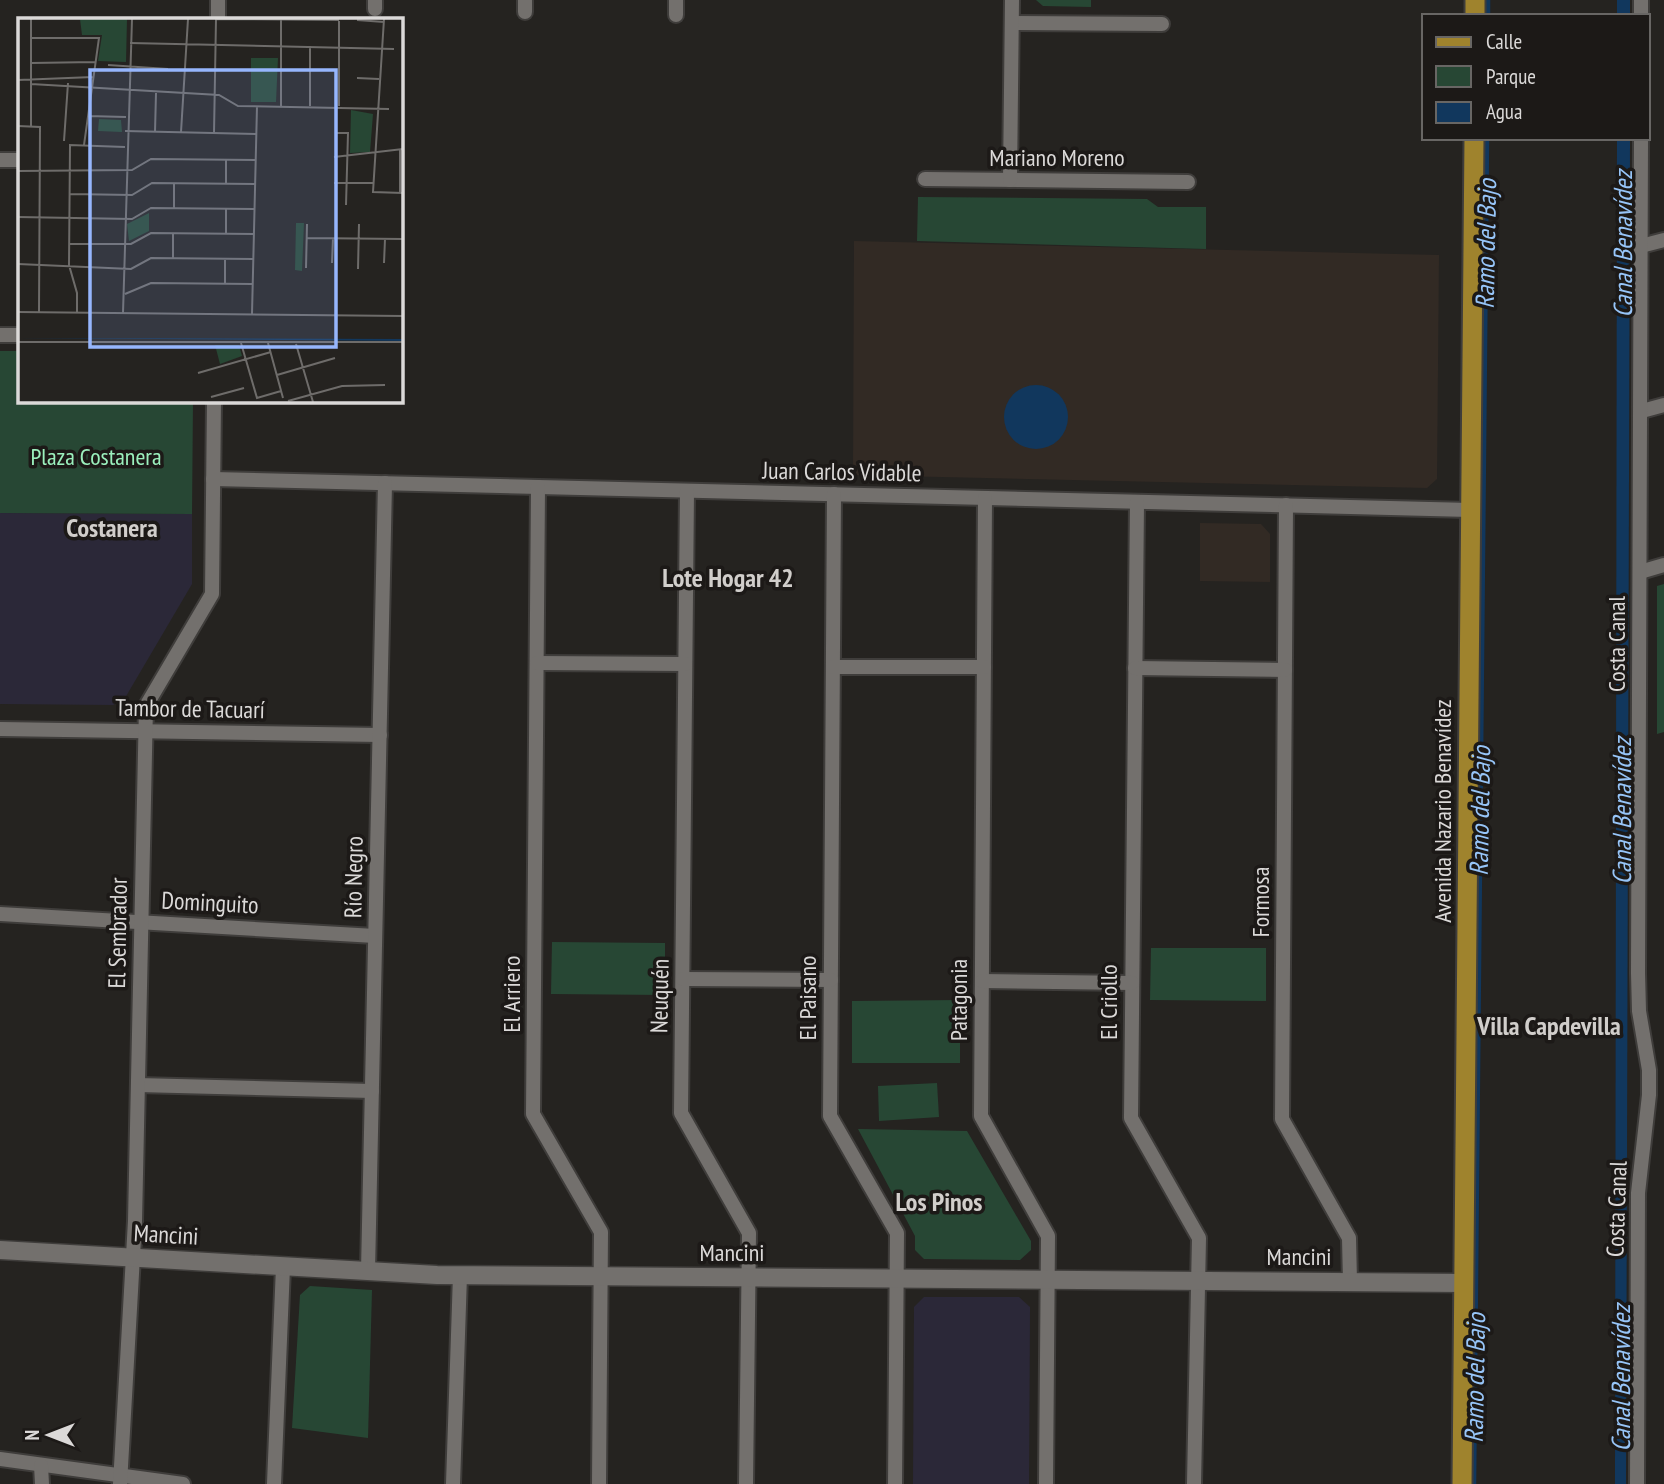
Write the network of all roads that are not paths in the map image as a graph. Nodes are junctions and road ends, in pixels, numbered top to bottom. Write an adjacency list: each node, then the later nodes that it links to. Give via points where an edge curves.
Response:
1 (218, 0): 3 (street)
2 (1012, 0): 4 (street)
3 (218, 18)
4 (1012, 23): 5 (street); 11 (street)
5 (1162, 24)
6 (1474, 140): 28 (main road, Avenida Nazario Benavídez)
7 (1641, 140): 14 (street, Costa Canal)
8 (0, 160): 9 (street)
9 (18, 160)
10 (925, 179): 11 (street, Mariano Moreno)
11 (1010, 180): 12 (street, Mariano Moreno)
12 (1188, 181)
13 (1664, 240): 14 (street)
14 (1641, 246): 19 (street, Costa Canal)
15 (0, 335): 16 (street)
16 (18, 335)
17 (214, 402): 20 (street, El Sembrador)
18 (1664, 405): 19 (street)
19 (1642, 411): 30 (street, Costa Canal)
20 (214, 479): 21 (street, Juan Carlos Vidable); 38 (street, El Sembrador, via 212,594 146,706)
21 (385, 483): 22 (street, Juan Carlos Vidable); 39 (street, Río Negro)
22 (538, 487): 23 (street, Juan Carlos Vidable); 31 (street, El Arriero)
23 (687, 491): 24 (street, Juan Carlos Vidable); 32 (street, Neuquén)
24 (834, 494): 25 (street, Juan Carlos Vidable); 33 (street, El Paisano)
25 (985, 498): 26 (street, Juan Carlos Vidable); 34 (street, Patagonia)
26 (1137, 502): 27 (street, Juan Carlos Vidable); 35 (street, El Criollo)
27 (1286, 505): 28 (street, Juan Carlos Vidable); 36 (street, Formosa)
28 (1470, 510): 60 (main road, Avenida Nazario Benavídez)
29 (1664, 565): 30 (street)
30 (1640, 572): 74 (street, Costa Canal, via 1638,973 1649,1095 1638,1193)
31 (537, 663): 32 (street); 54 (street, El Arriero, via 533,1114 601,1232)
32 (685, 664): 43 (street, Neuquén)
33 (833, 667): 34 (street); 44 (street, El Paisano)
34 (984, 667): 45 (street, Patagonia)
35 (1135, 668): 36 (street); 46 (street, El Criollo)
36 (1285, 670): 59 (street, Formosa, via 1282,1118 1349,1238)
37 (0, 729): 38 (street, Tambor de Tacuarí)
38 (146, 731): 39 (street, Tambor de Tacuarí); 41 (street, El Sembrador)
39 (380, 735): 42 (street, Río Negro)
40 (0, 914): 41 (street, Dominguito)
41 (141, 922): 42 (street, Dominguito); 47 (street, El Sembrador)
42 (375, 936): 48 (street, Río Negro)
43 (682, 979): 44 (street); 55 (street, Neuquén, via 681,1114 749,1233)
44 (831, 980): 56 (street, El Paisano, via 830,1116 897,1233)
45 (982, 981): 46 (street); 57 (street, Patagonia, via 981,1116 1048,1236)
46 (1132, 983): 58 (street, El Criollo, via 1131,1118 1199,1238)
47 (138, 1085): 48 (street); 50 (street, El Sembrador)
48 (372, 1091): 52 (street, Río Negro)
49 (0, 1250): 50 (street, Mancini)
50 (133, 1258): 51 (street, Mancini); 63 (street, El Sembrador)
51 (284, 1266): 52 (street, Mancini); 66 (street)
52 (368, 1271): 53 (street, Mancini)
53 (460, 1275): 54 (street, Mancini); 67 (street)
54 (600, 1276): 55 (street, Mancini); 68 (street, El Arriero)
55 (749, 1277): 56 (street, Mancini); 69 (street, Neuquén)
56 (897, 1278): 57 (street, Mancini); 70 (street, El Paisano)
57 (1048, 1279): 58 (street, Mancini); 71 (street, Patagonia)
58 (1198, 1281): 59 (street, Mancini); 72 (street, El Criollo)
59 (1350, 1282): 60 (street, Mancini)
60 (1464, 1283): 73 (main road, Avenida Nazario Benavídez)
61 (0, 1460): 62 (street)
62 (41, 1465): 63 (street); 64 (street)
63 (121, 1480): 65 (street)
64 (42, 1484)
65 (183, 1484)
66 (274, 1484)
67 (453, 1484)
68 (599, 1484)
69 (747, 1484)
70 (895, 1484)
71 (1046, 1484)
72 (1194, 1484)
73 (1462, 1484)
74 (1637, 1484)

